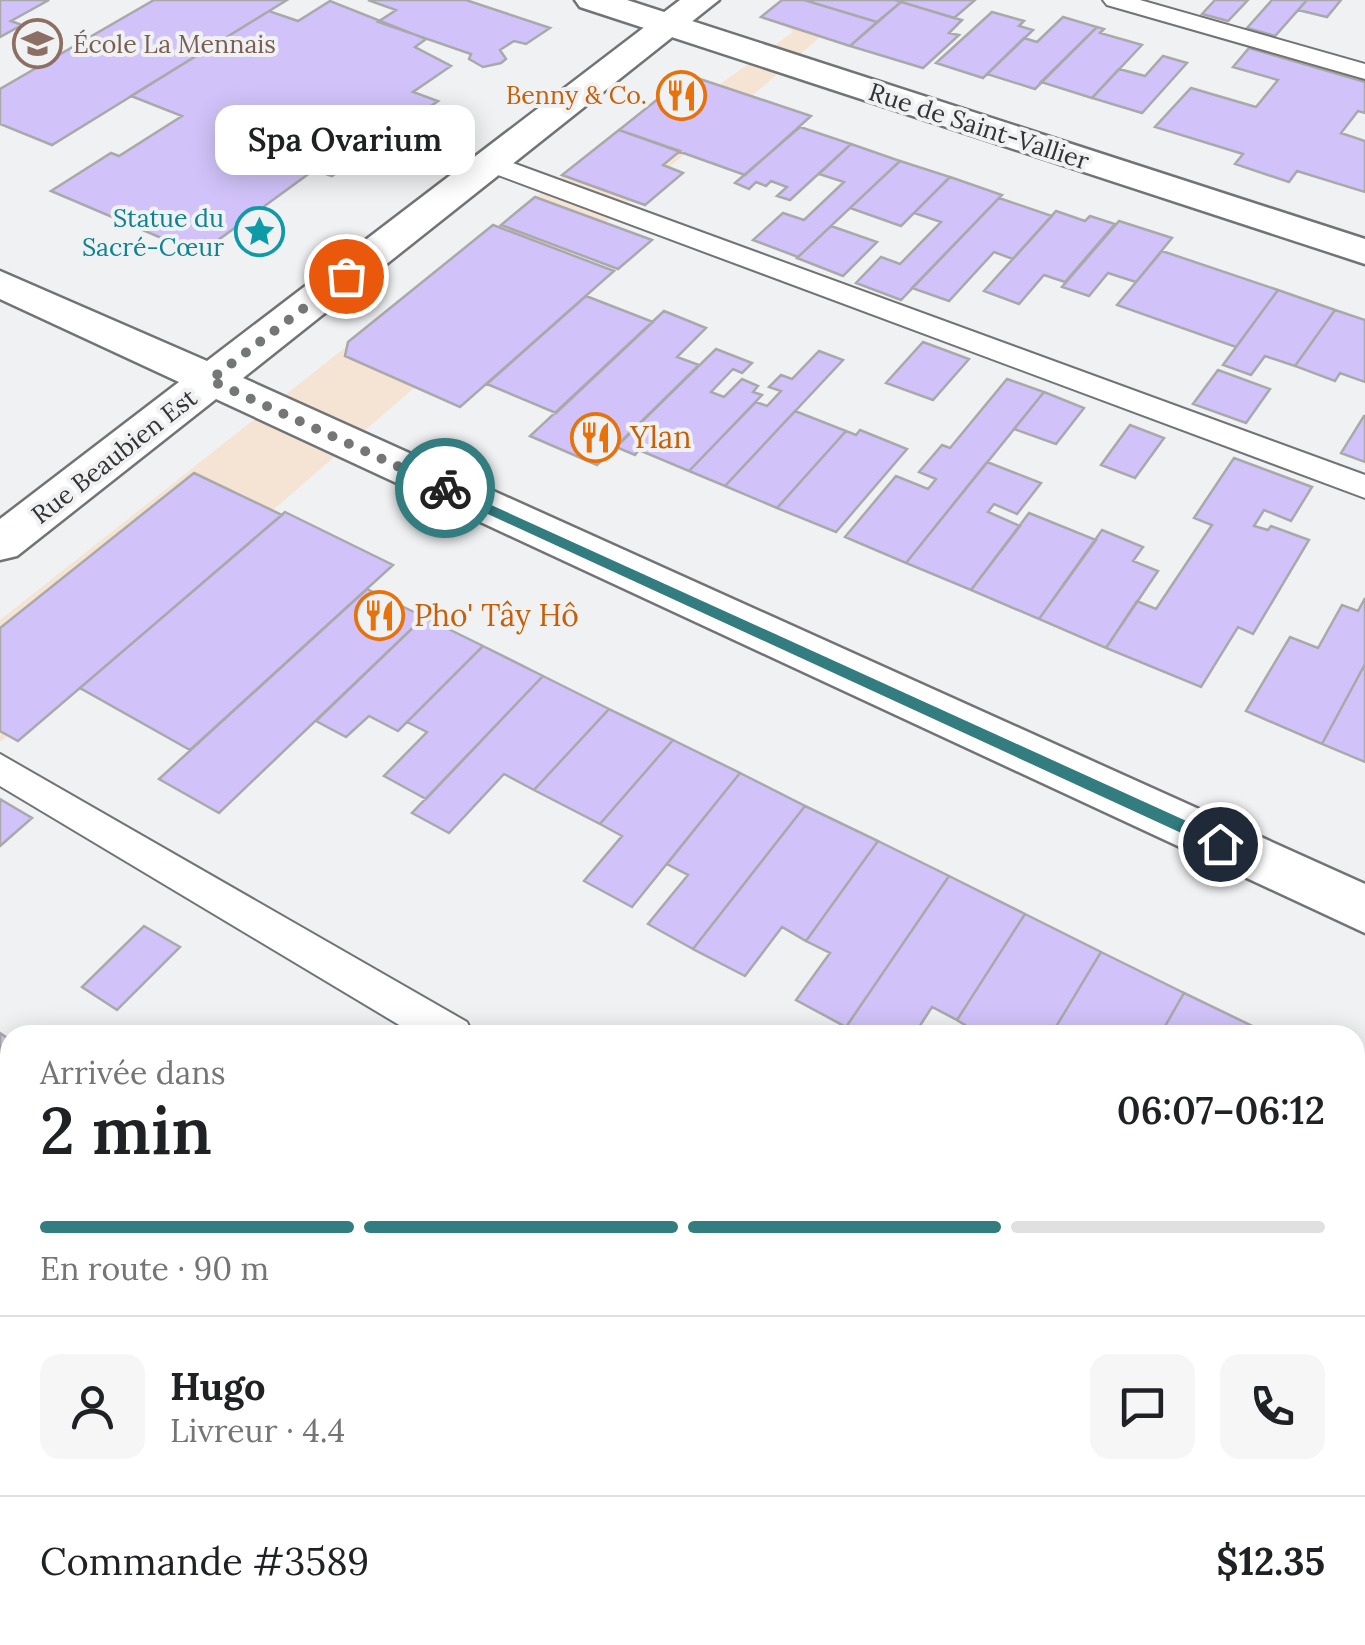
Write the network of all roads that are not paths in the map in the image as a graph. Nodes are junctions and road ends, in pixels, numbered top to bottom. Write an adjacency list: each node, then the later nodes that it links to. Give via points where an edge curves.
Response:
1 (592, 0): 4 (street, Rue de Saint-Vallier)
2 (702, 0): 4 (street, Rue Beaubien Est)
3 (1115, 0): 5 (lane)
4 (670, 25): 6 (street, Rue Beaubien Est); 7 (street, Rue de Saint-Vallier)
5 (1365, 72)
6 (491, 163): 9 (street, Rue Beaubien Est); 10 (lane)
7 (1365, 252)
8 (0, 284): 9 (street)
9 (210, 380): 11 (street, Rue Beaubien Est); 13 (street)
10 (1365, 487)
11 (0, 544)
12 (0, 768): 14 (lane)
13 (1365, 910)
14 (435, 1025)

